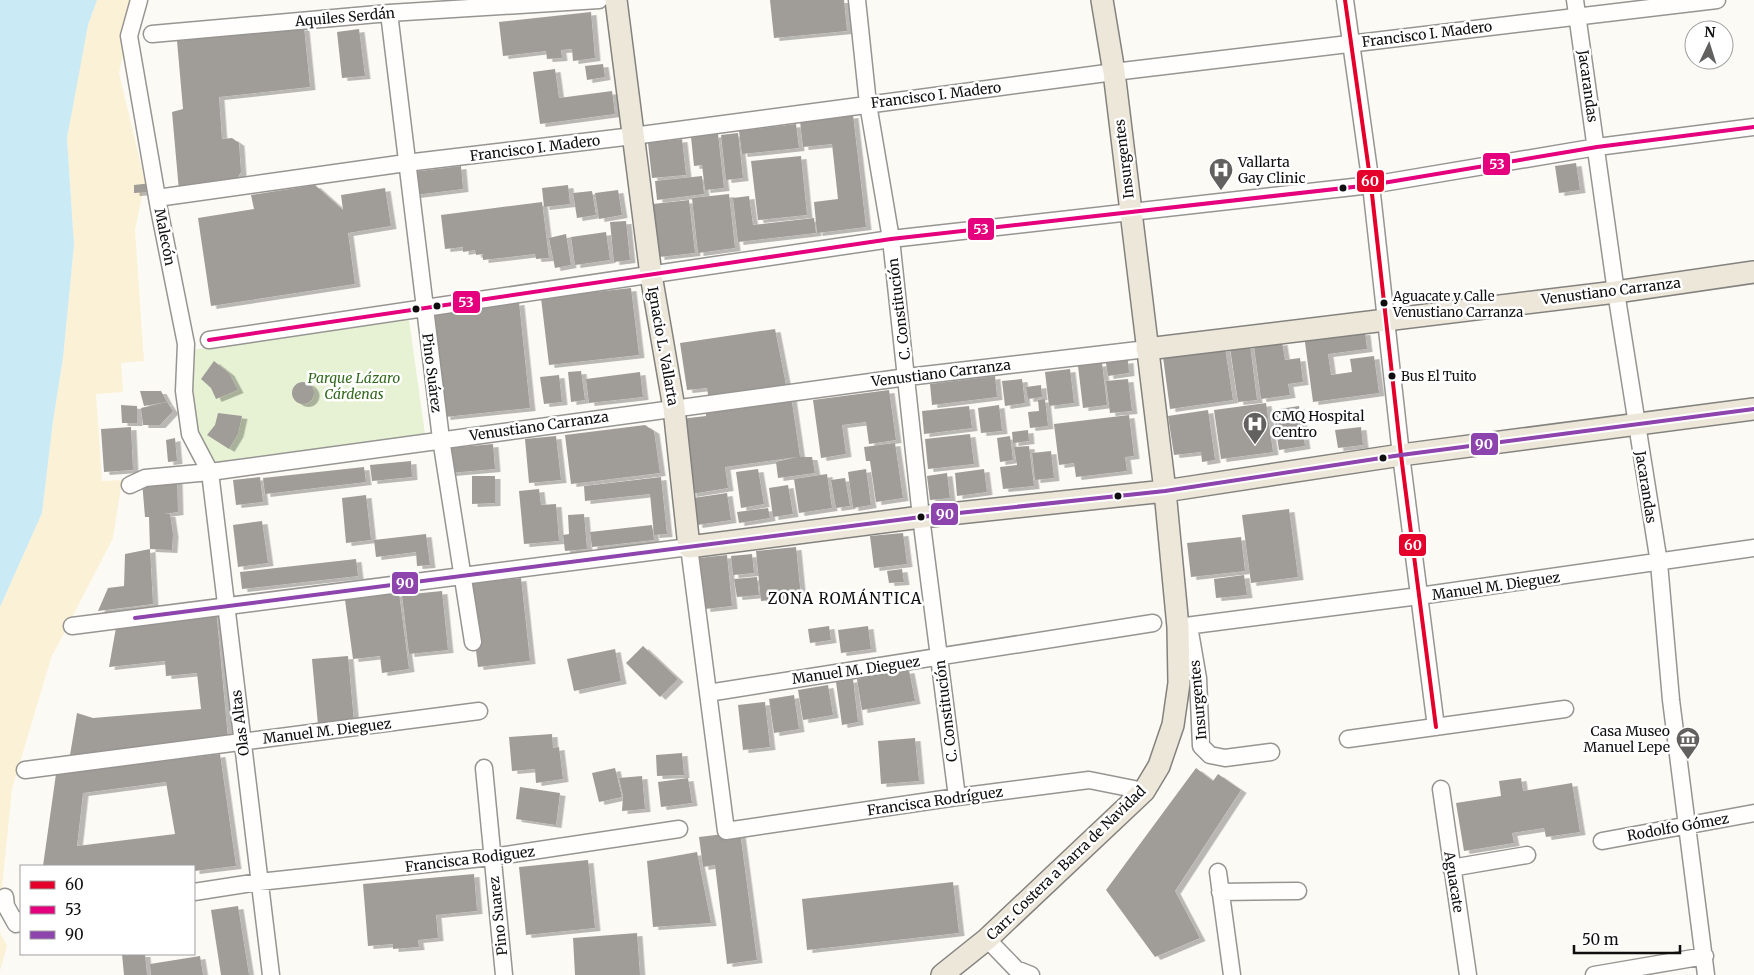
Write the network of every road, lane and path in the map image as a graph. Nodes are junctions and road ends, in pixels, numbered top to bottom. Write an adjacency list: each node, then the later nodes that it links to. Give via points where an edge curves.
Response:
1 (139, 0): 19 (street, Malecón, via 129,36)
2 (599, 0): 9 (street, Aquiles Serdán)
3 (616, 0): 15 (main road, Ignacio L. Vallarta)
4 (857, 0): 13 (street, C. Constitución)
5 (1102, 0): 12 (main road, Insurgentes)
6 (1346, 0): 11 (street)
7 (1716, 0): 8 (street, Francisco I. Madero)
8 (1577, 8): 11 (street, Francisco I. Madero); 16 (street, Jacarandas)
9 (389, 13): 10 (street, Aquiles Serdán); 17 (street, Pino Suárez)
10 (152, 34)
11 (1350, 44): 12 (street, Francisco I. Madero); 18 (street)
12 (1114, 72): 13 (street, Francisco I. Madero); 20 (main road, Insurgentes)
13 (868, 104): 15 (street, Francisco I. Madero); 21 (street, C. Constitución)
14 (1754, 127): 16 (street)
15 (633, 136): 17 (street, Francisco I. Madero); 23 (main road, Ignacio L. Vallarta)
16 (1597, 147): 18 (street); 24 (street, Jacarandas)
17 (406, 163): 19 (street, Francisco I. Madero); 25 (street, Pino Suárez)
18 (1371, 185): 20 (street); 26 (street)
19 (157, 198): 35 (street, Malecón, via 186,344 184,391 190,434)
20 (1130, 211): 21 (street); 28 (main road, Insurgentes)
21 (891, 239): 23 (street); 29 (street, C. Constitución)
22 (1754, 272): 24 (main road, Venustiano Carranza)
23 (652, 275): 25 (street); 30 (main road, Ignacio L. Vallarta)
24 (1616, 292): 26 (main road, Venustiano Carranza); 32 (street, Jacarandas)
25 (424, 307): 27 (street); 33 (street, Pino Suárez)
26 (1386, 319): 28 (main road, Venustiano Carranza); 34 (street)
27 (209, 340)
28 (1147, 349): 29 (street, Venustiano Carranza); 37 (main road, Carr. Costera a Barra de Navidad)
29 (907, 377): 30 (street, Venustiano Carranza); 38 (street, C. Constitución)
30 (674, 408): 33 (street, Venustiano Carranza); 39 (main road, Ignacio L. Vallarta)
31 (1754, 409): 32 (main road)
32 (1636, 426): 34 (main road); 41 (street, Jacarandas)
33 (441, 439): 35 (street, Venustiano Carranza); 42 (street, Pino Suárez)
34 (1401, 455): 37 (main road); 43 (street)
35 (210, 472): 36 (street, Venustiano Carranza, via 145,478); 44 (street, Olas Altas)
36 (130, 485)
37 (1166, 491): 38 (main road); 47 (main road, Carr. Costera a Barra de Navidad)
38 (921, 517): 39 (main road); 49 (street, C. Constitución)
39 (689, 547): 42 (street); 50 (street, Ignacio L. Vallarta)
40 (1754, 548): 41 (street, Manuel M. Dieguez)
41 (1659, 563): 43 (street, Manuel M. Dieguez); 63 (street, Jacarandas, via 1671,700)
42 (463, 576): 44 (street); 48 (street, Pino Suárez)
43 (1419, 596): 47 (street, Manuel M. Dieguez); 53 (street)
44 (226, 606): 46 (street); 55 (street, Olas Altas)
45 (1153, 623): 49 (street, Manuel M. Dieguez)
46 (72, 626)
47 (1184, 626): 56 (street, Insurgentes, via 1198,678 1201,746 1210,755 1225,758); 60 (main road, Carr. Costera a Barra de Navidad, via 1173,725 1159,766)
48 (473, 642)
49 (940, 658): 50 (street, Manuel M. Dieguez); 61 (street, C. Constitución)
50 (708, 693): 65 (street, Ignacio L. Vallarta)
51 (1565, 709): 53 (street)
52 (479, 711): 55 (street, Manuel M. Dieguez)
53 (1436, 727): 54 (street)
54 (1348, 739)
55 (243, 742): 58 (street, Manuel M. Dieguez); 71 (street, Olas Altas)
56 (1271, 752)
57 (484, 768): 68 (street, Pino Suarez)
58 (25, 770)
59 (1441, 788): 69 (street, Aguacate)
60 (1144, 791): 61 (street, Francisca Rodríguez, via 1089,780); 77 (main road, Carr. Costera a Barra de Navidad)
61 (957, 797): 65 (street, Francisca Rodríguez)
62 (1754, 813): 63 (street, Rodolfo Gómez)
63 (1687, 826): 66 (street, Rodolfo Gómez); 78 (street, Jacarandas)
64 (680, 829): 68 (street, Francisca Rodiguez)
65 (726, 831)
66 (1602, 841)
67 (1527, 855): 69 (street)
68 (492, 857): 71 (street, Francisca Rodiguez); 80 (street, Pino Suarez)
69 (1451, 868): 84 (street, Aguacate)
70 (1218, 872): 74 (street)
71 (260, 882): 73 (street); 79 (street, Olas Altas)
72 (1298, 891): 74 (street)
73 (195, 892)
74 (1220, 892): 83 (street)
75 (5, 897): 76 (street, via 16,924)
76 (20, 921)
77 (987, 939): 81 (main road, Carr. Costera a Barra de Navidad); 82 (street, via 1016,969)
78 (1705, 956): 85 (street); 86 (street, Jacarandas)
79 (271, 975)
80 (504, 975)
81 (942, 975)
82 (1031, 975)
83 (1232, 975)
84 (1468, 975)
85 (1594, 975)
86 (1706, 975)

